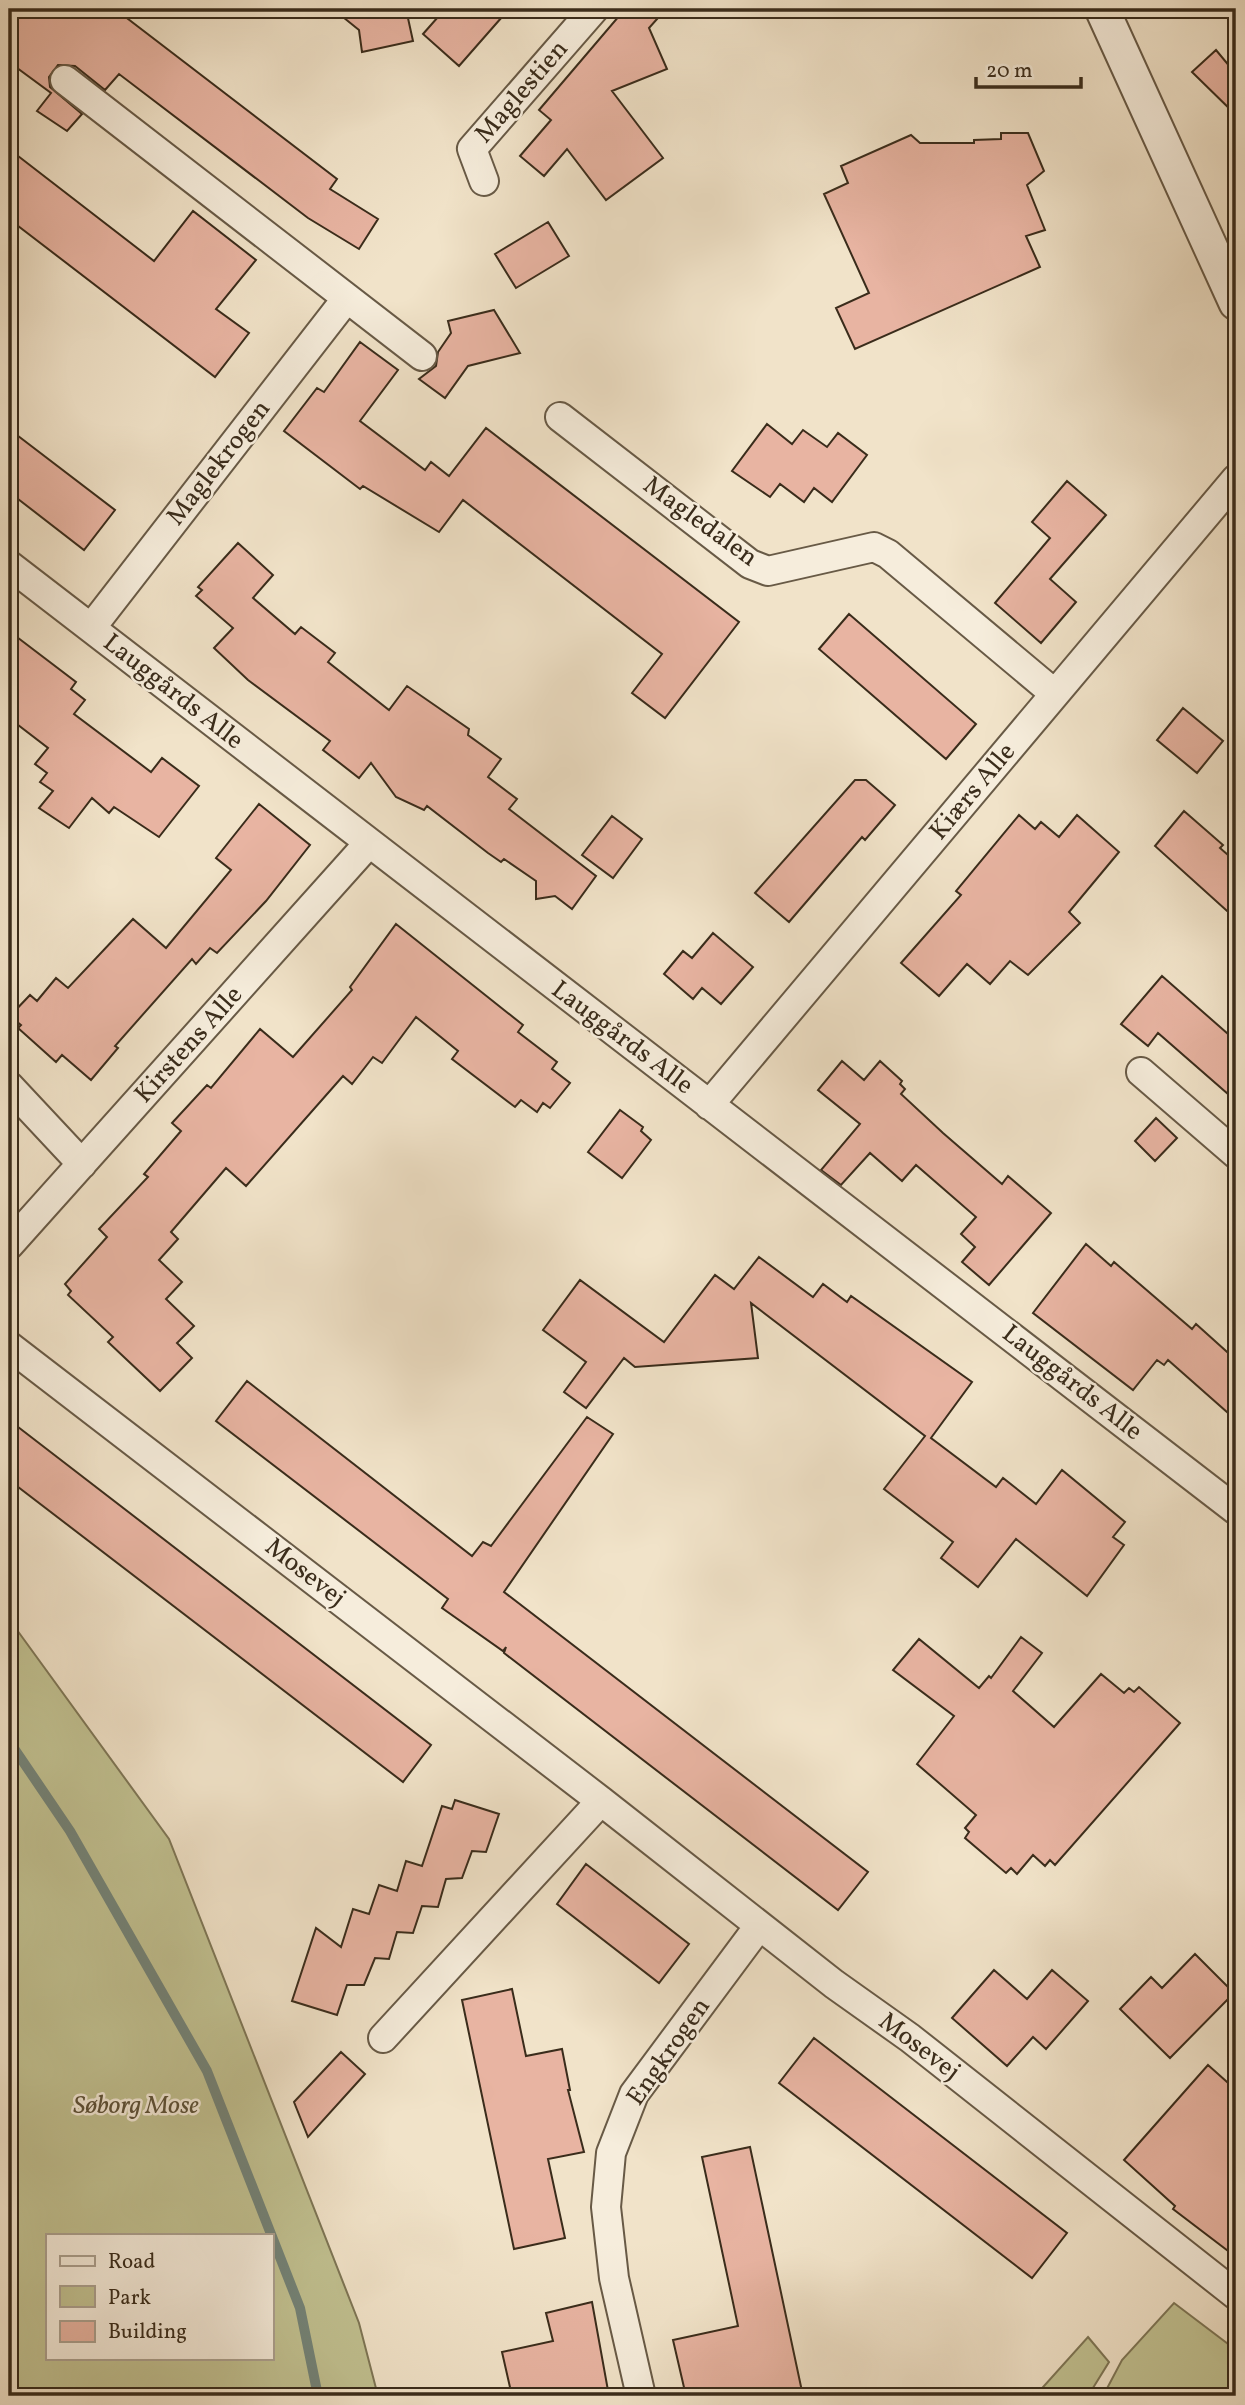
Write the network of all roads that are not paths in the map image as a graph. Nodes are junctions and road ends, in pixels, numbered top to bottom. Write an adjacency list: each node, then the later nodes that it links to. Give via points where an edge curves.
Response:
1 (594, 9): 4 (street, Maglestien, via 472,149)
2 (1102, 9): 6 (street)
3 (65, 80): 5 (street)
4 (484, 181)
5 (348, 298): 7 (street); 11 (street, Maglekrogen)
6 (1236, 303)
7 (422, 356)
8 (560, 417): 12 (street, Magledalen, via 750,564 768,571 874,547 888,554)
9 (1236, 479): 12 (street, Kiærs Alle)
10 (9, 565): 11 (street, Lauggårds Alle)
11 (91, 628): 13 (street, Lauggårds Alle)
12 (1055, 694): 16 (street, Kiærs Alle)
13 (368, 844): 16 (street, Lauggårds Alle); 18 (street, Kirstens Alle)
14 (1140, 1072): 17 (street)
15 (9, 1086): 18 (street)
16 (709, 1105): 21 (street, Lauggårds Alle)
17 (1236, 1154)
18 (82, 1164): 19 (street, Kirstens Alle)
19 (9, 1245)
20 (9, 1346): 22 (street, Mosevej)
21 (1236, 1510)
22 (601, 1801): 23 (street, Mosevej); 24 (street)
23 (760, 1926): 25 (street, Mosevej); 26 (street, Engkrogen, via 634,2094 611,2153 606,2207 614,2278)
24 (383, 2038)
25 (1236, 2295)
26 (641, 2396)

